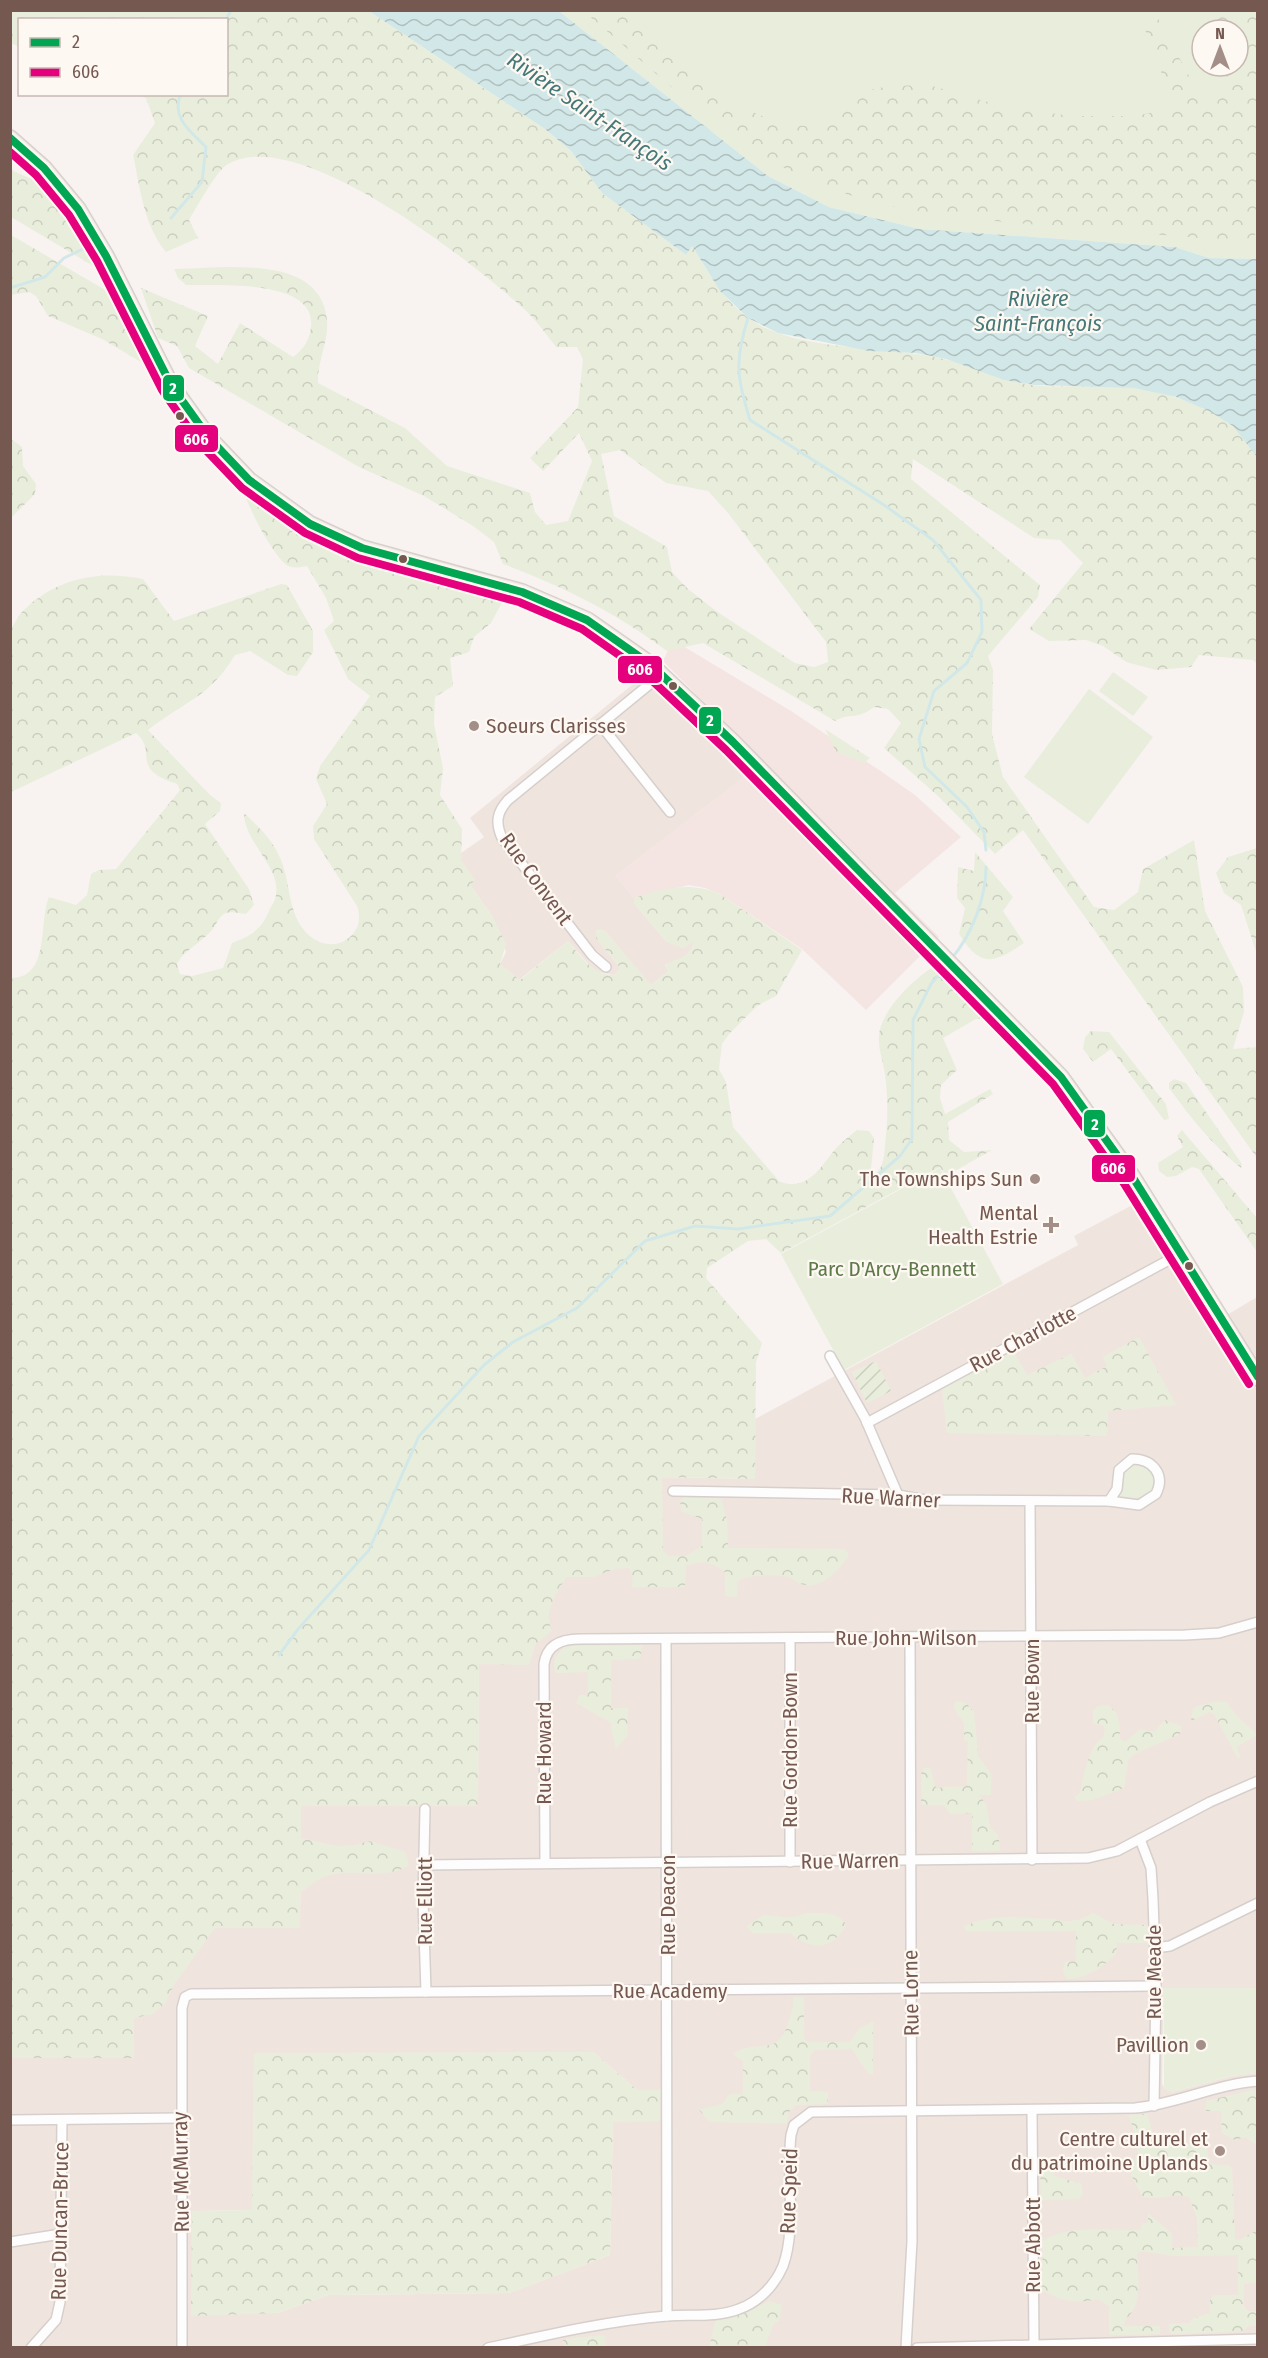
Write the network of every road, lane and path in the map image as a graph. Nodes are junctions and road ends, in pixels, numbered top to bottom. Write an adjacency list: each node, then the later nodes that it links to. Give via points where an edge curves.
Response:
1 (10, 138): 2 (main road, via 44,168 78,209 171,385 196,422 236,468 290,512 337,537 556,605 605,631)
2 (662, 674): 3 (street, Rue Convent); 6 (main road, via 1061,1077 1109,1142)
3 (600, 724): 4 (street); 5 (street, Rue Convent, via 508,800 497,821 506,844 596,960)
4 (670, 812)
5 (606, 967)
6 (1180, 1254): 8 (main road); 9 (street, Rue Charlotte)
7 (830, 1356): 9 (street)
8 (1257, 1378)
9 (867, 1423): 11 (street)
10 (672, 1491): 11 (street, Rue Warner)
11 (898, 1495): 13 (street, Rue Warner, via 924,1500)
12 (1109, 1501): 12 (street, Rue Warner, via 1117,1489 1119,1470 1126,1462 1145,1460 1156,1468 1160,1483 1152,1499 1139,1505); 13 (street, Rue Warner)
13 (1030, 1502): 15 (street, Rue Bown)
14 (1257, 1622): 15 (street, Rue John-Wilson, via 1203,1634)
15 (1032, 1637): 16 (street, Rue John-Wilson); 24 (street, Rue Bown)
16 (910, 1638): 18 (street, Rue John-Wilson); 23 (street, Rue Lorne)
17 (666, 1639): 18 (street, Rue John-Wilson); 19 (street, Rue John-Wilson, via 569,1639); 27 (street, Rue Deacon)
18 (790, 1639): 25 (street, Rue Gordon-Bown)
19 (553, 1645): 26 (street, Rue Howard, via 544,1664)
20 (1257, 1781): 22 (street, Rue Warren)
21 (425, 1809): 28 (street, Rue Elliott)
22 (1140, 1839): 24 (street, Rue Warren, via 1095,1857); 30 (street, Rue Meade, via 1152,1879)
23 (911, 1860): 24 (street, Rue Warren); 25 (street, Rue Warren); 32 (street, Rue Lorne)
24 (1032, 1860)
25 (790, 1862): 27 (street, Rue Warren)
26 (545, 1863): 27 (street, Rue Warren); 28 (street, Rue Warren)
27 (668, 1864): 33 (street, Rue Deacon)
28 (424, 1865): 34 (street, Rue Elliott)
29 (1257, 1904): 30 (street, via 1170,1946)
30 (1155, 1948): 31 (street, Rue Meade)
31 (1156, 1986): 32 (street, Rue Academy); 37 (street, Rue Meade)
32 (912, 1989): 33 (street, Rue Academy); 38 (street, Rue Lorne)
33 (668, 1991): 34 (street, Rue Academy); 45 (street, Rue Deacon)
34 (426, 1992): 35 (street, Rue Academy, via 199,1993)
35 (185, 1997): 40 (street, Rue McMurray)
36 (1257, 2081): 37 (street, Rue Speid)
37 (1154, 2106): 39 (street, Rue Speid)
38 (911, 2110): 39 (street, Rue Speid); 45 (street, Rue Speid, via 822,2110 802,2117 791,2134 788,2237 778,2276 761,2296 739,2310); 52 (street, Rue Lorne, via 912,2257)
39 (1032, 2110): 47 (street, Rue Abbott)
40 (181, 2118): 42 (street); 50 (street, Rue McMurray)
41 (10, 2120): 42 (street)
42 (62, 2120): 43 (street, Rue Duncan-Bruce)
43 (61, 2234): 44 (street); 49 (street, Rue Duncan-Bruce, via 59,2312 50,2329)
44 (10, 2242)
45 (667, 2316): 48 (street, Rue Speid, via 565,2330)
46 (1257, 2339): 47 (street)
47 (1034, 2344): 53 (street)
48 (508, 2345): 51 (street, Rue Speid)
49 (31, 2348)
50 (182, 2348)
51 (488, 2348)
52 (906, 2348)
53 (917, 2348)

